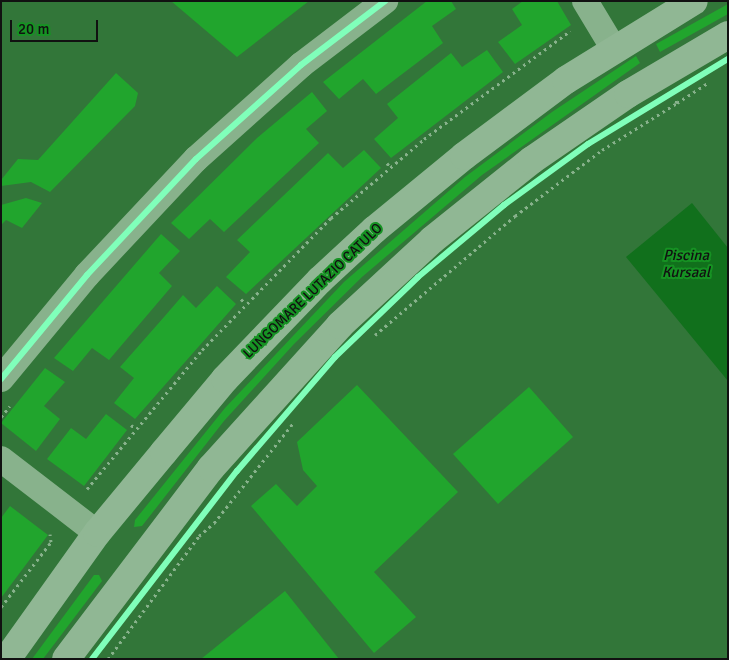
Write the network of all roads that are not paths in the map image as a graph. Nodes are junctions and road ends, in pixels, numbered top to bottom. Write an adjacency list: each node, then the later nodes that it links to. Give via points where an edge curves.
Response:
1 (385, 1): 6 (street, via 301,65 177,177 87,275)
2 (585, 1): 5 (street)
3 (694, 1): 5 (main road, LUNGOMARE LUTAZIO CATULO)
4 (728, 35): 10 (main road, via 628,94 532,160 432,240 340,325 211,468)
5 (614, 48): 8 (main road, LUNGOMARE LUTAZIO CATULO, via 464,156 374,230 232,372)
6 (1, 379)
7 (1, 459): 8 (street)
8 (97, 533): 9 (main road, LUNGOMARE LUTAZIO CATULO)
9 (7, 659)
10 (66, 659)

